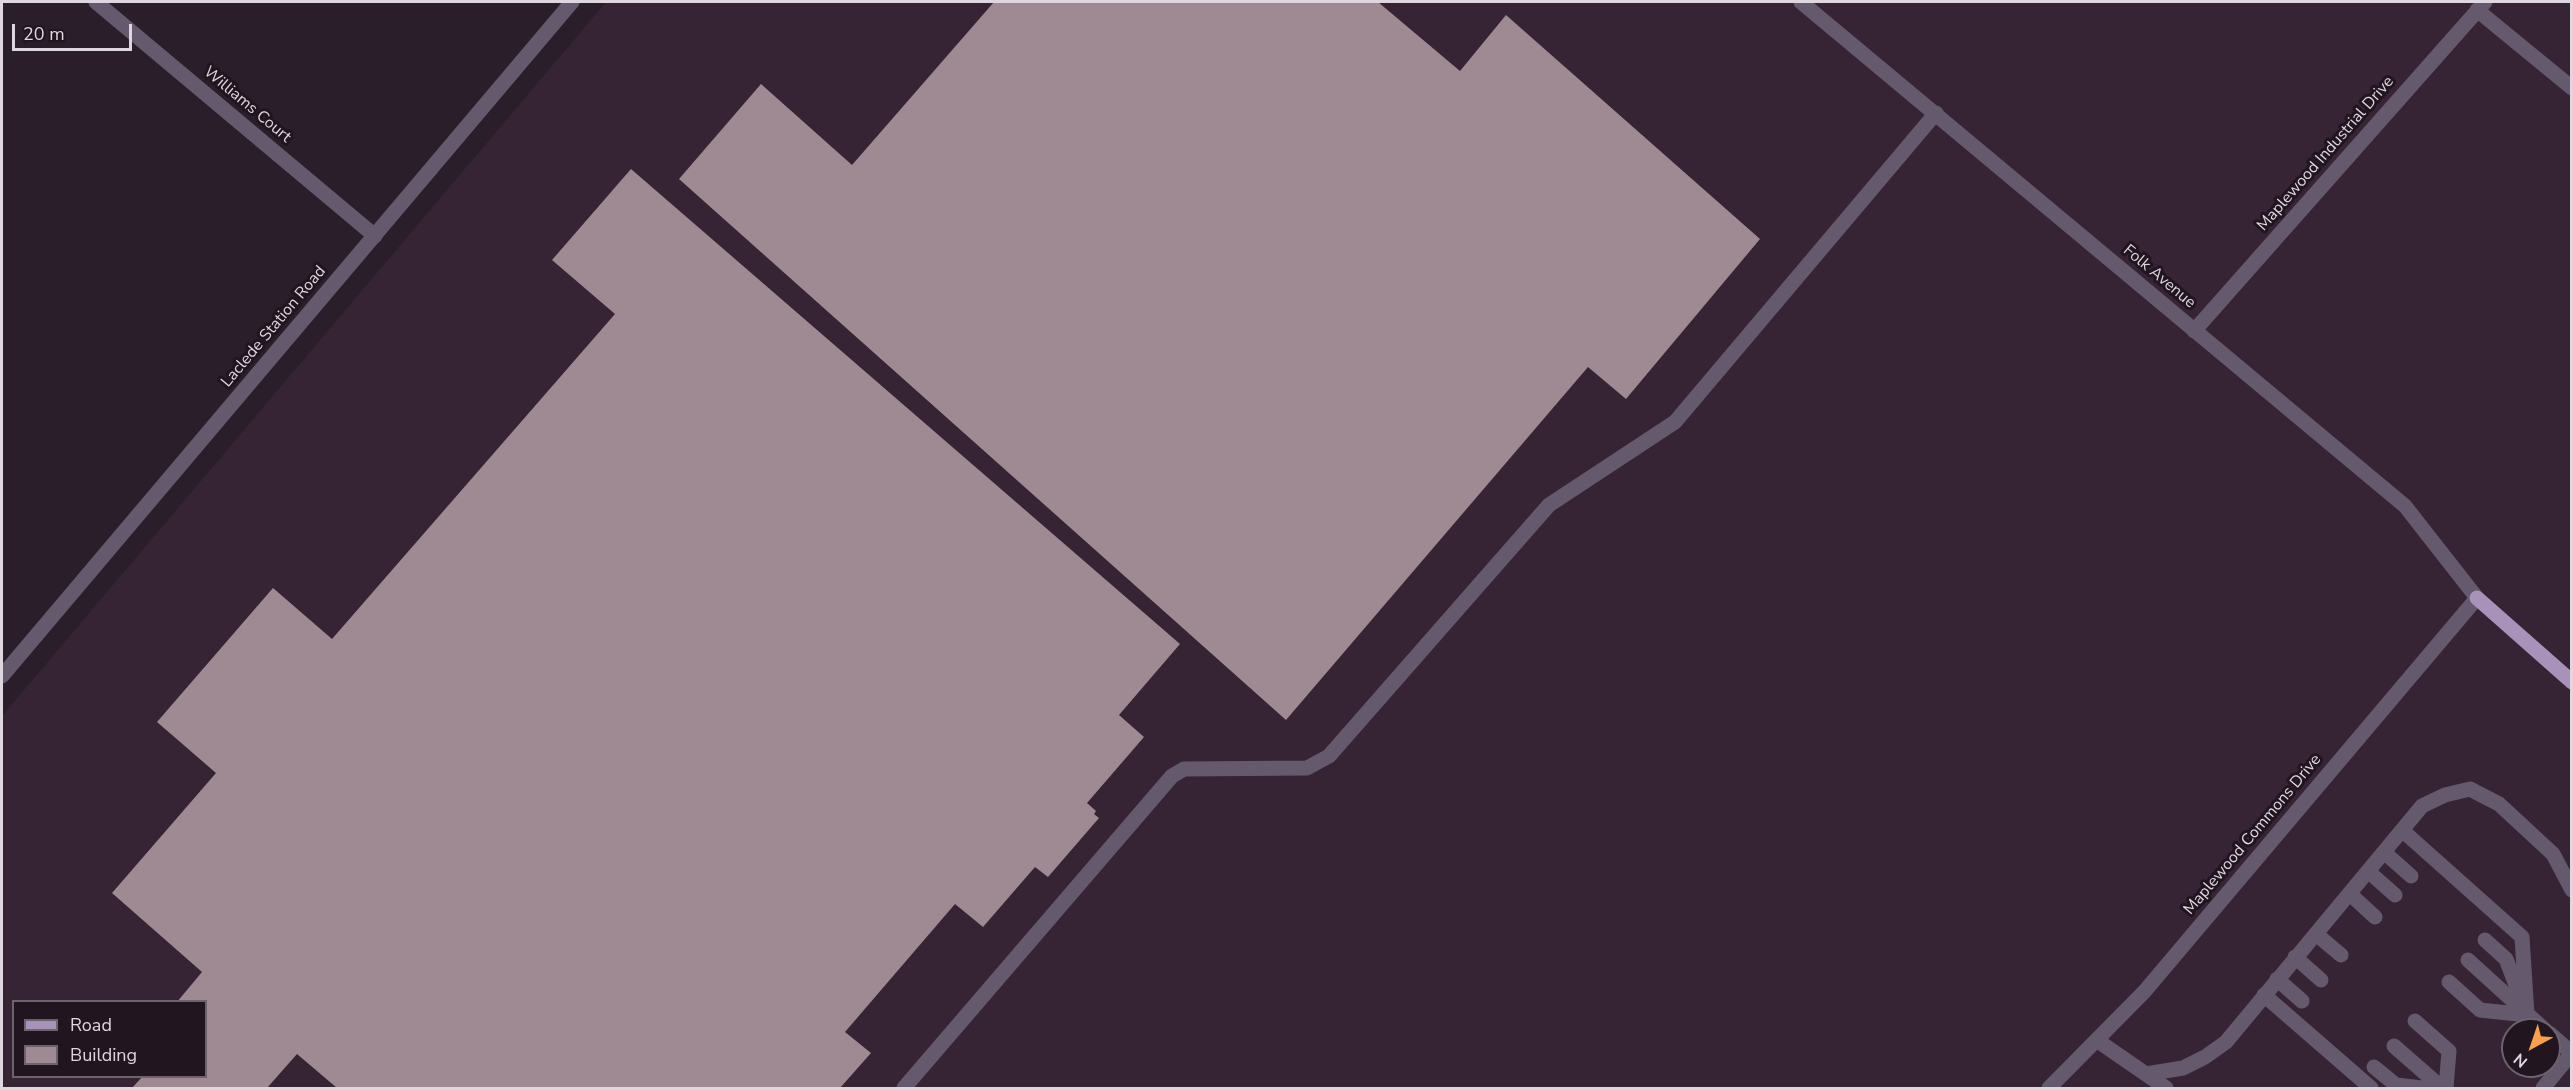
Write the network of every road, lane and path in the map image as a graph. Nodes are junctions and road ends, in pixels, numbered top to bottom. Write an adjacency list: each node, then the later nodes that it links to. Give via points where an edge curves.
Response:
1 (96, 2): 7 (street, Williams Court)
2 (572, 2): 7 (street, Laclede Station Road)
3 (1800, 2): 6 (street, Folk Avenue)
4 (2481, 6): 5 (street); 8 (street, Maplewood Industrial Drive)
5 (2571, 88)
6 (1936, 113): 8 (street, Folk Avenue); 38 (street, via 1675,422 1549,505 1329,756 1307,768 1184,769 1172,776)
7 (375, 236): 10 (street, Laclede Station Road)
8 (2194, 331): 9 (street, Folk Avenue, via 2404,506)
9 (2476, 598): 11 (main road); 33 (street, Maplewood Commons Drive, via 2144,992)
10 (2, 676)
11 (2571, 682)
12 (2403, 831): 13 (street); 16 (street, via 2422,806 2470,789 2499,804 2553,854); 30 (street, via 2522,936)
13 (2385, 853): 14 (street); 15 (street)
14 (2369, 872): 17 (street); 18 (street)
15 (2411, 876)
16 (2571, 890)
17 (2350, 894): 19 (street); 20 (street)
18 (2396, 895)
19 (2375, 916)
20 (2316, 934): 22 (street); 23 (street)
21 (2486, 940): 30 (street, via 2506,959)
22 (2341, 955)
23 (2295, 957): 25 (street); 26 (street)
24 (2468, 960): 30 (street)
25 (2277, 979): 28 (street); 29 (street)
26 (2320, 980)
27 (2450, 982): 30 (street, via 2480,1010)
28 (2264, 994): 37 (street, via 2226,1042 2205,1057 2183,1068); 41 (street)
29 (2302, 1001)
30 (2527, 1015): 31 (street)
31 (2531, 1018)
32 (2415, 1021): 43 (street, via 2449,1051)
33 (2098, 1041): 37 (street); 39 (street, Maplewood Commons Drive)
34 (2394, 1046): 43 (street)
35 (2571, 1053): 44 (street)
36 (2374, 1067): 42 (street, via 2396,1085)
37 (2146, 1074): 40 (street)
38 (904, 1089)
39 (2049, 1089)
40 (2166, 1089)
41 (2371, 1089)
42 (2422, 1089)
43 (2444, 1089)
44 (2543, 1089)

